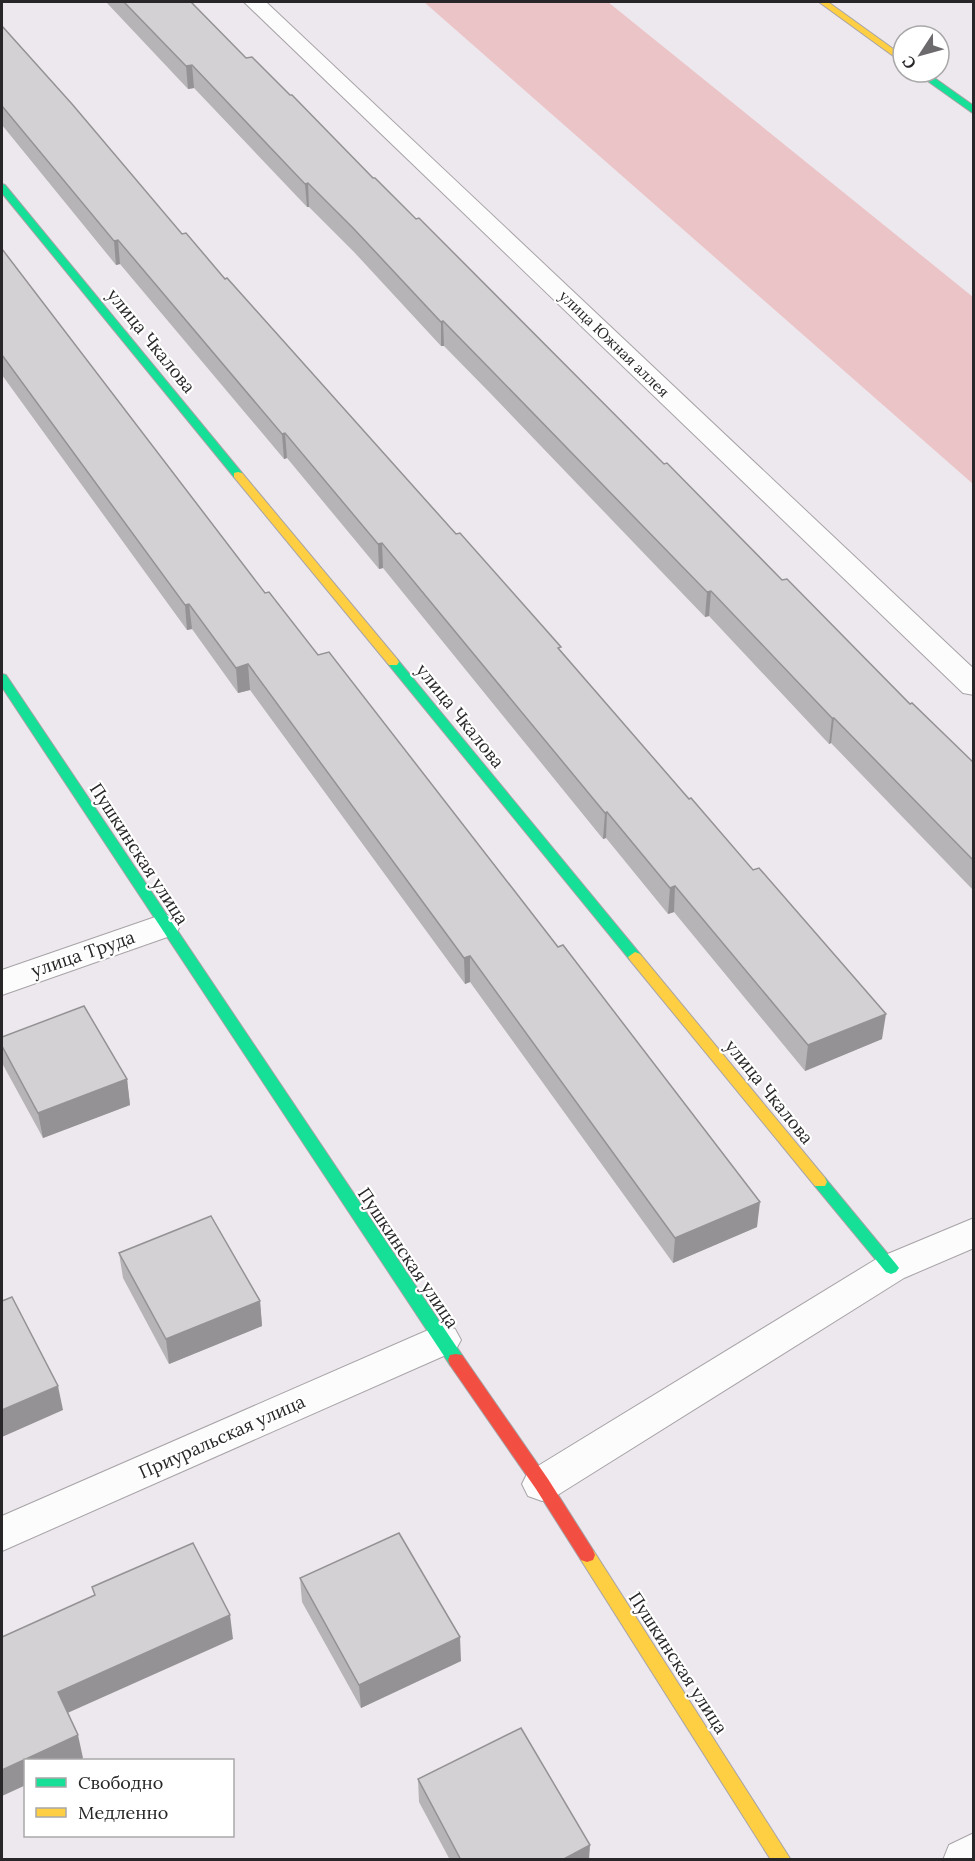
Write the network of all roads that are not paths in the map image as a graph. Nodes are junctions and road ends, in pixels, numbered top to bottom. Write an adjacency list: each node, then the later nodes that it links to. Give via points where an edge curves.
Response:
1 (254, 2): 8 (street, улица Южная аллея)
2 (823, 2): 3 (street)
3 (891, 51)
4 (937, 84): 5 (street)
5 (974, 111)
6 (2, 187): 12 (street, улица Чкалова)
7 (2, 678): 9 (street, Пушкинская улица)
8 (974, 686)
9 (165, 926): 10 (street, улица Труда); 13 (street, Пушкинская улица)
10 (2, 983)
11 (974, 1232): 12 (street)
12 (891, 1268): 14 (street)
13 (442, 1340): 14 (street, Пушкинская улица); 15 (street, Приуральская улица)
14 (542, 1484): 17 (street, Пушкинская улица)
15 (2, 1534)
16 (974, 1854): 18 (street)
17 (782, 1860)
18 (965, 1860)

